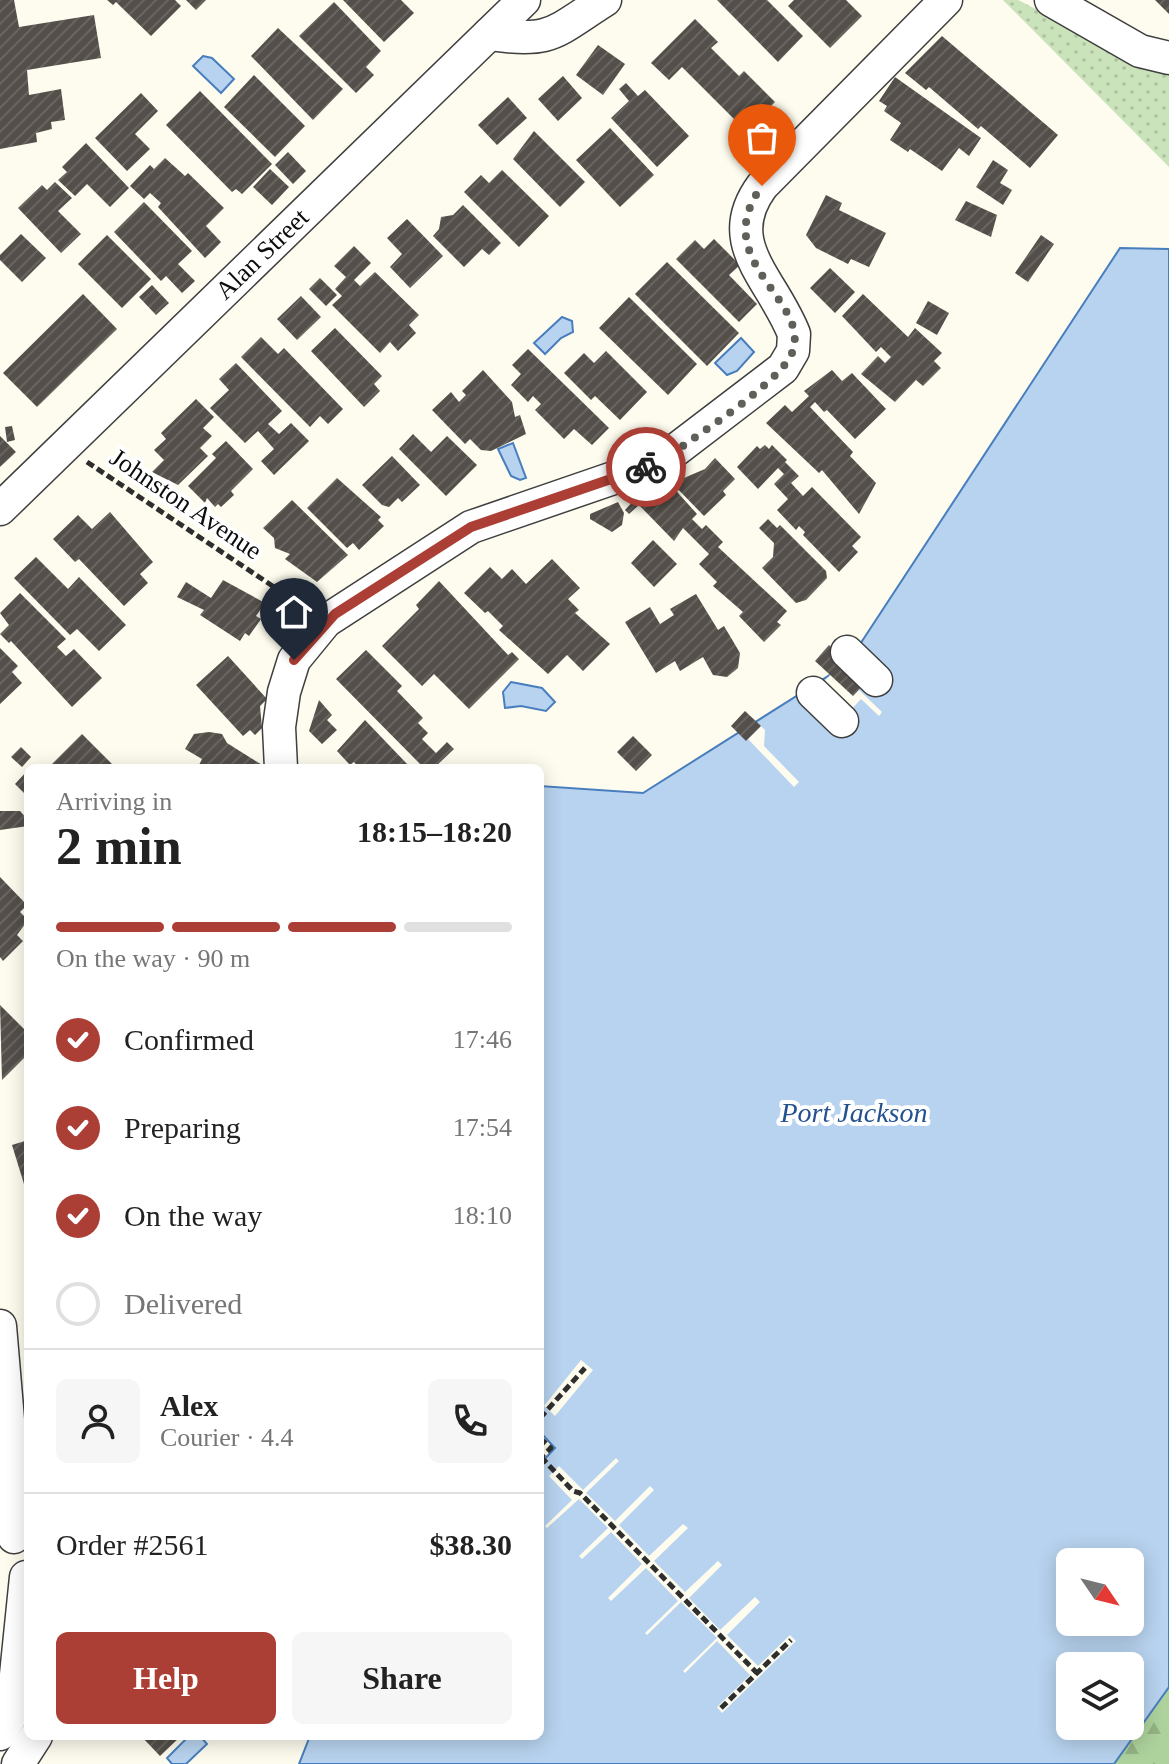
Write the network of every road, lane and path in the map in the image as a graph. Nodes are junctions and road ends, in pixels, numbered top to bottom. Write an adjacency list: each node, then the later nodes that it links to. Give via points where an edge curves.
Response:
1 (524, 0): 5 (street, Alan Street)
2 (605, 0): 5 (street, via 548,36)
3 (946, 0): 9 (street, via 749,204 743,222 746,241 794,334 793,351 783,368 660,462 471,527)
4 (1051, 0): 6 (street, via 1140,51)
5 (489, 34): 7 (street, Alan Street)
6 (1169, 58)
7 (63, 447): 8 (street, Alan Street); 9 (path, Johnston Avenue)
8 (0, 509)
9 (326, 621): 14 (street, via 294,660 279,727)
10 (847, 652): 11 (street)
11 (876, 680)
12 (813, 693): 13 (street)
13 (842, 721)
14 (281, 764)
15 (0, 1326): 18 (street)
16 (585, 1368): 17 (path)
17 (544, 1414)
18 (10, 1443): 20 (street); 21 (street)
19 (544, 1462): 23 (path)
20 (24, 1487)
21 (18, 1558): 25 (street, via 12,1714)
22 (791, 1640): 23 (path)
23 (757, 1673): 24 (path)
24 (721, 1708)
25 (0, 1734)
26 (33, 1740): 27 (street)
27 (18, 1764)

